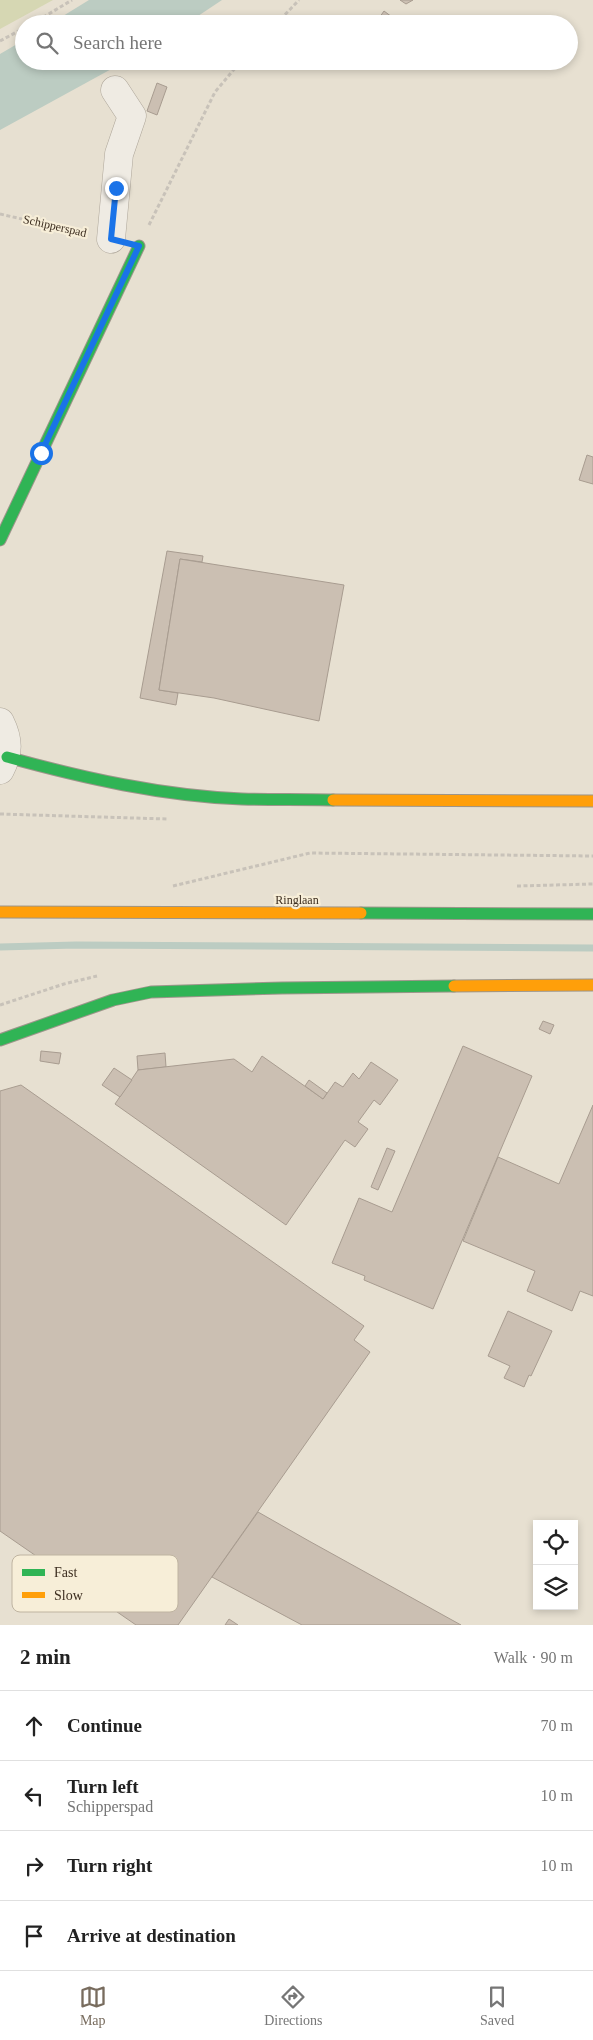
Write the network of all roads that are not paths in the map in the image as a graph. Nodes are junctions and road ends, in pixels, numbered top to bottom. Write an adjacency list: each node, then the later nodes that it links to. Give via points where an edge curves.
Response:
1 (115, 90): 2 (street, via 132,116 120,154)
2 (111, 239)
3 (139, 246): 4 (street)
4 (0, 540)
5 (0, 722): 6 (street, via 7,736)
6 (4, 764): 7 (street, via 43,767 189,795 241,799)
7 (593, 801)
8 (0, 912): 9 (street, Ringlaan)
9 (593, 914)
10 (593, 985): 11 (street, via 152,992 113,1000)
11 (0, 1040)

